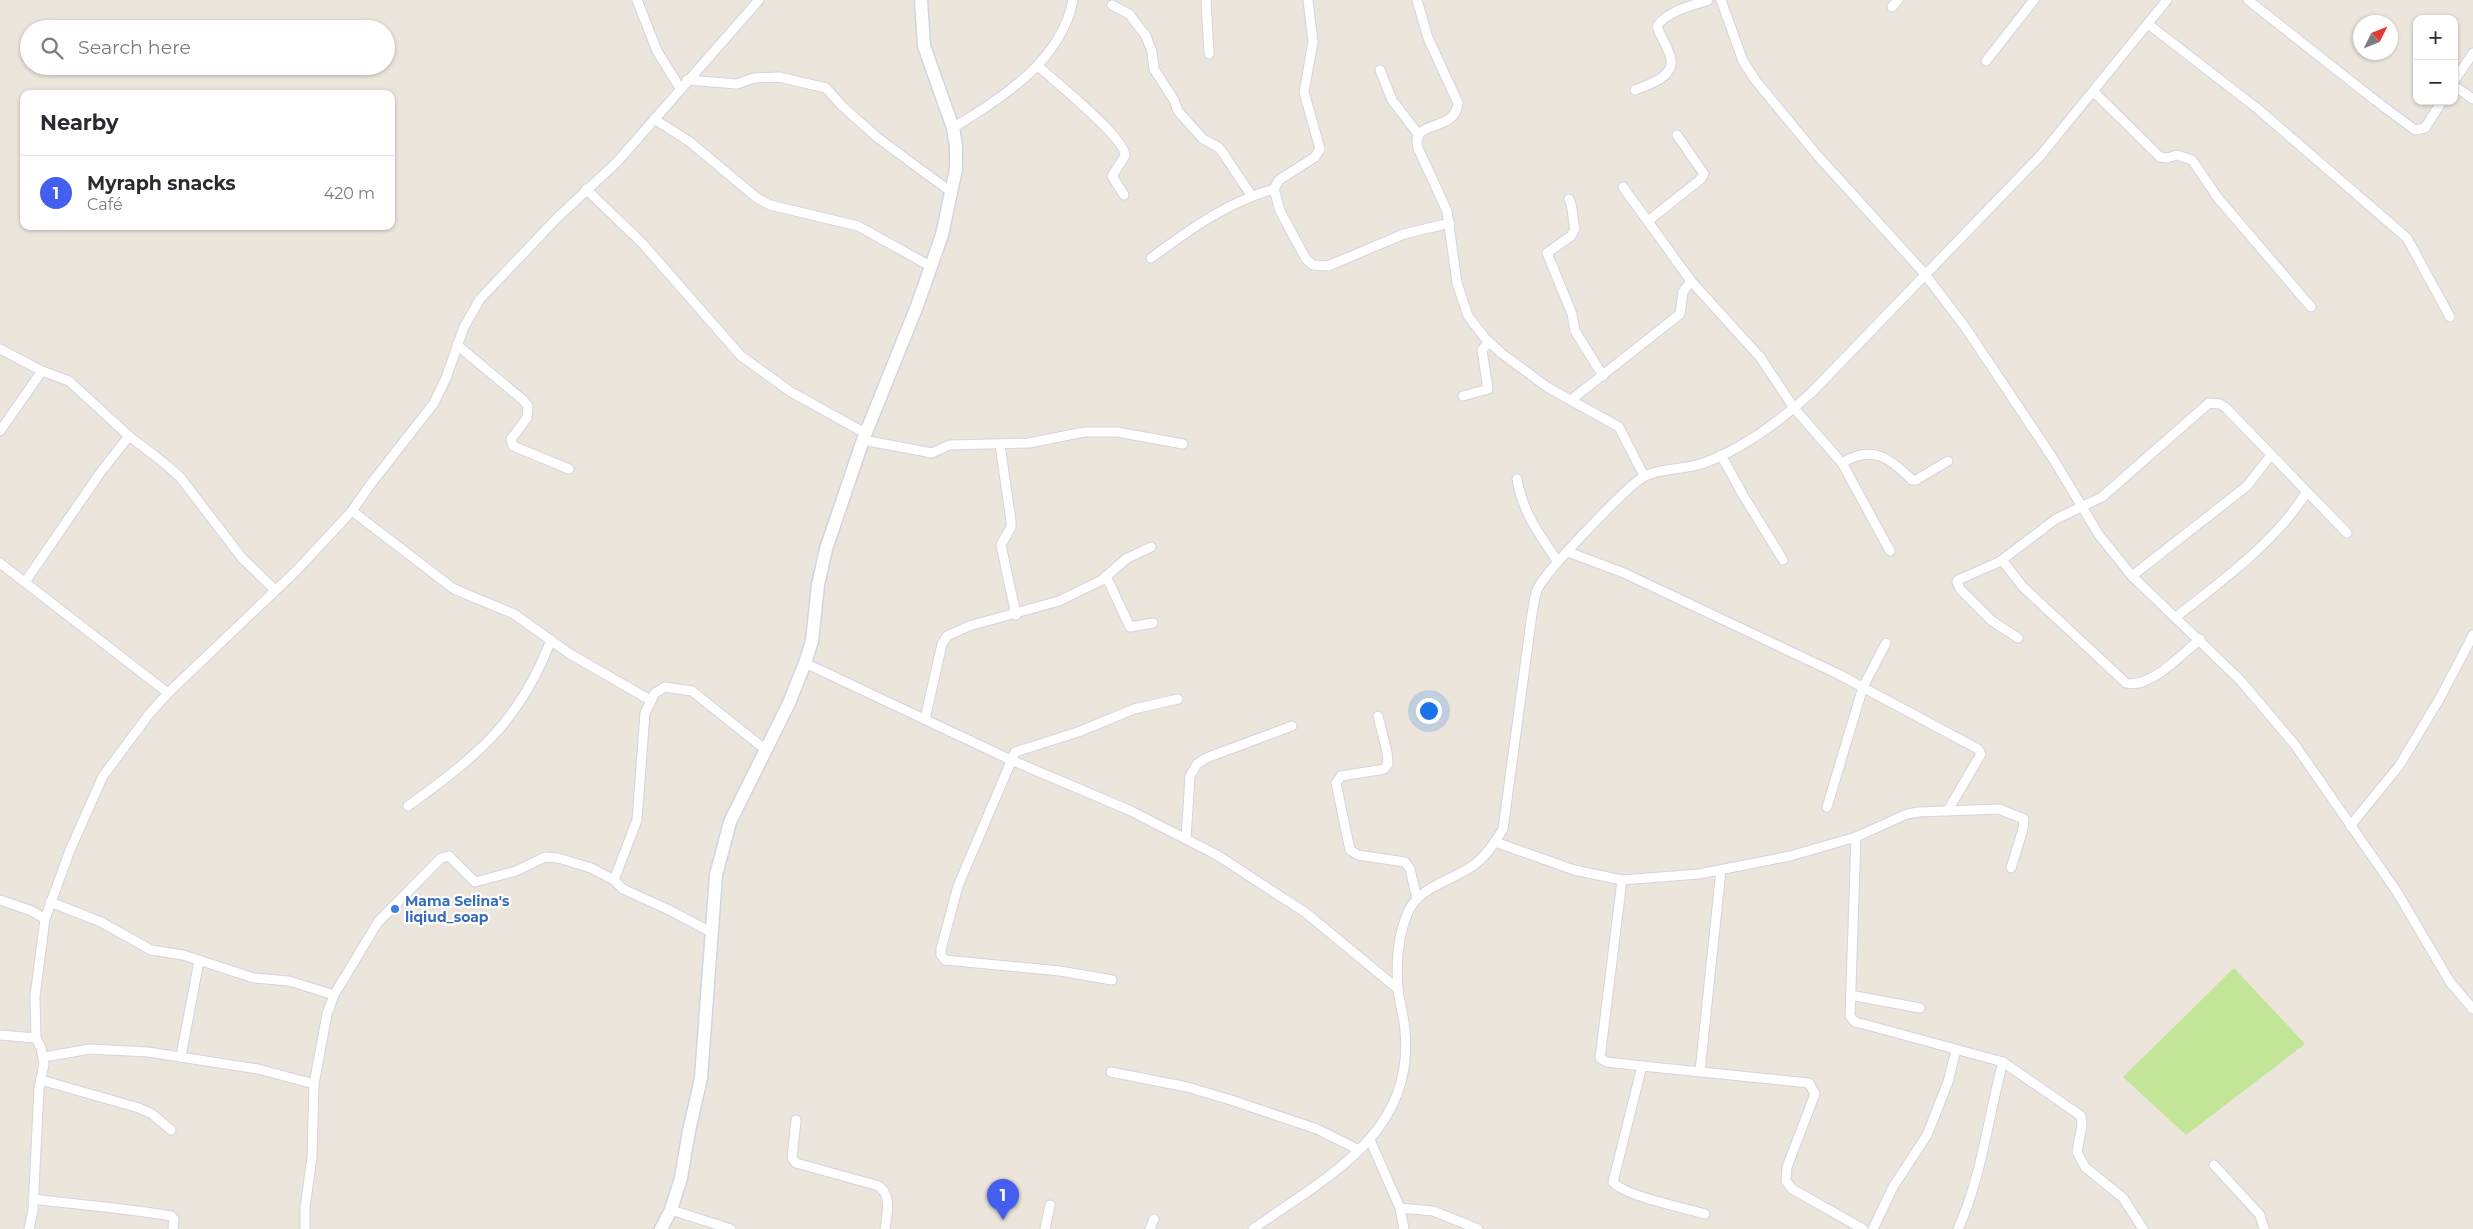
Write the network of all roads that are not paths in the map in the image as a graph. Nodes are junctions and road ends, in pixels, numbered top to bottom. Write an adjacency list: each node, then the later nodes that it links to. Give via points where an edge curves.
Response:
1 (637, 0): 22 (street, via 657,51)
2 (759, 0): 21 (street)
3 (921, 0): 29 (street, via 928,62)
4 (1073, 0): 18 (street, via 1057,39)
5 (1206, 0): 16 (street)
6 (1308, 0): 34 (street, via 1313,42 1304,92 1320,149 1315,156 1279,180)
7 (1417, 0): 30 (street, via 1428,38 1458,103 1453,118)
8 (1708, 0): 24 (street, via 1660,22 1657,26 1671,59 1670,66 1660,79)
9 (1721, 0): 43 (street, via 1743,61 1756,81 1811,148)
10 (2034, 0): 17 (street)
11 (2167, 0): 14 (street)
12 (2248, 0): 27 (street, via 2415,130 2425,128)
13 (1112, 5): 37 (street, via 1129,14 1146,36 1154,70 1178,111 1203,139 1224,153)
14 (2148, 24): 25 (street); 46 (street, via 2258,109 2406,238)
15 (2473, 53): 20 (street)
16 (1209, 54)
17 (1986, 61)
18 (1038, 66): 29 (street, via 1018,85); 36 (street, via 1123,146 1124,156 1112,176)
19 (1380, 70): 30 (street, via 1392,100)
20 (2458, 75)
21 (687, 80): 22 (street); 35 (street, via 737,84 754,78 779,77 826,88 878,138)
22 (680, 88): 28 (street)
23 (2458, 89): 26 (street)
24 (1634, 90)
25 (2094, 92): 43 (street, via 2035,162); 45 (street, via 2160,157 2177,155 2192,160 2224,205)
26 (2473, 99)
27 (2439, 105)
28 (654, 119): 33 (street, via 617,162); 42 (street, via 690,142 757,198 770,205 858,226)
29 (953, 128): 35 (street, via 956,169)
30 (1418, 134): 40 (street, via 1418,148)
31 (1677, 135): 39 (street, via 1704,174)
32 (1623, 187): 39 (street)
33 (586, 189): 48 (street, via 480,299); 57 (street, via 642,243 741,356 791,392)
34 (1274, 189): 37 (street); 40 (street, via 1280,211 1306,259 1320,267 1404,234)
35 (951, 192): 42 (street, via 942,235)
36 (1124, 195)
37 (1251, 195): 41 (street, via 1189,230)
38 (1569, 199): 51 (street, via 1573,206 1575,229 1548,253 1572,314 1575,331)
39 (1648, 221): 44 (street)
40 (1450, 223): 47 (street, via 1462,299 1468,316)
41 (1151, 258)
42 (930, 266): 57 (street)
43 (1924, 273): 54 (street); 68 (street, via 1965,327)
44 (1690, 281): 51 (street, via 1683,292 1680,314); 54 (street, via 1760,357)
45 (2311, 307)
46 (2450, 317)
47 (1489, 342): 52 (street, via 1482,350 1488,389); 53 (street, via 1547,387)
48 (457, 345): 64 (street, via 528,406 527,418 511,439 513,446); 69 (street, via 434,403)
49 (0, 348): 50 (street)
50 (42, 371): 55 (street); 56 (street, via 69,381)
51 (1604, 376): 53 (street)
52 (1463, 396)
53 (1571, 400): 65 (street, via 1619,427)
54 (1794, 408): 60 (street, via 1752,439); 63 (street)
55 (0, 431)
56 (129, 436): 80 (street, via 100,472); 81 (street, via 180,478 242,558)
57 (864, 436): 59 (street, via 932,453 949,445); 90 (street, via 826,549 818,585 812,642)
58 (1184, 444): 59 (street, via 1117,432 1084,432)
59 (1000, 445): 82 (street, via 1012,521 1001,545)
60 (1721, 455): 65 (street, via 1703,464); 74 (street)
61 (2271, 455): 67 (street); 68 (street, via 2226,408 2209,403 2102,497); 79 (street, via 2247,486)
62 (1948, 461): 63 (street, via 1916,480 1912,480 1896,463 1880,455 1860,455)
63 (1842, 463): 72 (street)
64 (569, 469)
65 (1644, 476): 73 (street)
66 (1517, 479): 76 (street, via 1520,498 1528,515)
67 (2306, 493): 70 (street); 83 (street, via 2296,509 2253,554)
68 (2082, 507): 75 (street, via 2056,520); 79 (street, via 2099,536)
69 (352, 511): 81 (street); 88 (street, via 454,588 514,614)
70 (2347, 533)
71 (1151, 547): 78 (street, via 1126,559)
72 (1890, 551)
73 (1568, 552): 76 (street); 91 (street, via 1624,573)
74 (1783, 560)
75 (2002, 560): 86 (street, via 1957,582 1992,621); 87 (street, via 2023,587 2126,683 2139,684 2150,680)
76 (1558, 562): 106 (street, via 1538,589 1534,601 1506,812 1503,829)
77 (0, 563): 80 (street)
78 (1106, 576): 82 (street, via 1059,602); 84 (street, via 1130,627)
79 (2132, 576): 83 (street)
80 (25, 582): 92 (street)
81 (275, 590): 92 (street)
82 (1016, 615): 96 (street, via 969,626 944,639)
83 (2176, 617): 87 (street)
84 (1153, 622)
85 (2473, 635): 103 (street, via 2399,766)
86 (2018, 638)
87 (2200, 639): 103 (street, via 2254,695 2294,745)
88 (551, 640): 94 (street); 100 (street, via 538,673 513,713 486,745)
89 (1886, 643): 91 (street)
90 (805, 663): 96 (street); 98 (street)
91 (1863, 686): 101 (street); 102 (street, via 1980,751)
92 (168, 693): 113 (street, via 103,776)
93 (1178, 699): 99 (street, via 1134,709 1078,732 1017,750)
94 (650, 700): 98 (street, via 665,687 692,691); 109 (street, via 642,738 637,820)
95 (1378, 716): 112 (street, via 1388,764 1384,769 1341,776 1336,783 1339,807 1350,850 1358,855 1405,862)
96 (925, 719): 99 (street)
97 (1292, 726): 105 (street, via 1197,764 1190,776)
98 (766, 750): 115 (street, via 730,822 716,876)
99 (1011, 760): 105 (street, via 1128,810); 117 (street, via 958,886 941,955 945,960)
100 (408, 806)
101 (1827, 807)
102 (1948, 810): 104 (street, via 1908,814); 107 (street, via 1998,809 2024,819)
103 (2350, 826): 122 (street, via 2397,892 2450,982)
104 (1856, 837): 108 (street, via 1790,856); 120 (street)
105 (1186, 839): 118 (street, via 1217,855 1306,913)
106 (1495, 842): 110 (street, via 1574,870); 112 (street, via 1474,865 1428,889)
107 (2011, 868)
108 (1722, 870): 110 (street); 130 (street)
109 (614, 880): 115 (street, via 623,889); 119 (street, via 574,862 545,857 516,871 475,882 444,855 378,922)
110 (1622, 880): 129 (street, via 1600,1058 1607,1062)
111 (0, 900): 114 (street)
112 (1417, 900): 118 (street, via 1409,909 1402,928)
113 (50, 902): 114 (street); 116 (street, via 101,922 151,950)
114 (45, 919): 124 (street, via 35,996)
115 (711, 932): 142 (street, via 701,1078 681,1178)
116 (199, 961): 119 (street, via 254,978 290,981); 126 (street)
117 (1112, 980)
118 (1398, 989): 136 (street, via 1405,1031 1403,1074 1400,1088)
119 (334, 995): 133 (street, via 327,1014)
120 (1850, 995): 121 (street); 125 (street, via 1850,1016 1855,1022)
121 (1920, 1008)
122 (2473, 1009)
123 (0, 1035): 124 (street)
124 (36, 1038): 127 (street)
125 (1956, 1050): 128 (street); 158 (street, via 1948,1082 1927,1135 1893,1187)
126 (181, 1056): 127 (street, via 90,1049); 133 (street, via 258,1069)
127 (44, 1057): 132 (street)
128 (2003, 1062): 159 (street, via 1982,1156); 160 (street, via 2081,1116 2077,1152 2085,1167 2123,1198)
129 (1642, 1066): 130 (street); 143 (street, via 1613,1182 1617,1188)
130 (1700, 1070): 145 (street, via 1812,1085 1815,1094 1784,1177 1792,1189)
131 (1112, 1072): 137 (street, via 1231,1100 1317,1129)
132 (41, 1080): 135 (street, via 139,1108); 139 (street)
133 (314, 1084): 148 (street, via 312,1157)
134 (796, 1120): 151 (street, via 792,1158 796,1163 879,1186 884,1190 888,1204)
135 (171, 1130)
136 (1370, 1140): 137 (street); 141 (street)
137 (1358, 1150): 154 (street, via 1329,1178)
138 (2214, 1165): 161 (street, via 2260,1215)
139 (33, 1199): 146 (street); 147 (street, via 121,1207 172,1216)
140 (1050, 1205): 152 (street)
141 (1400, 1208): 155 (street); 156 (street, via 1433,1211)
142 (671, 1210): 149 (street); 150 (street)
143 (1705, 1214)
144 (1154, 1219): 153 (street)
145 (1851, 1226): 157 (street)
146 (29, 1229)
147 (173, 1229)
148 (305, 1229)
149 (661, 1229)
150 (731, 1229)
151 (885, 1229)
152 (1045, 1229)
153 (1150, 1229)
154 (1253, 1229)
155 (1404, 1229)
156 (1478, 1229)
157 (1863, 1229)
158 (1873, 1229)
159 (1958, 1229)
160 (2143, 1229)
161 (2264, 1229)

